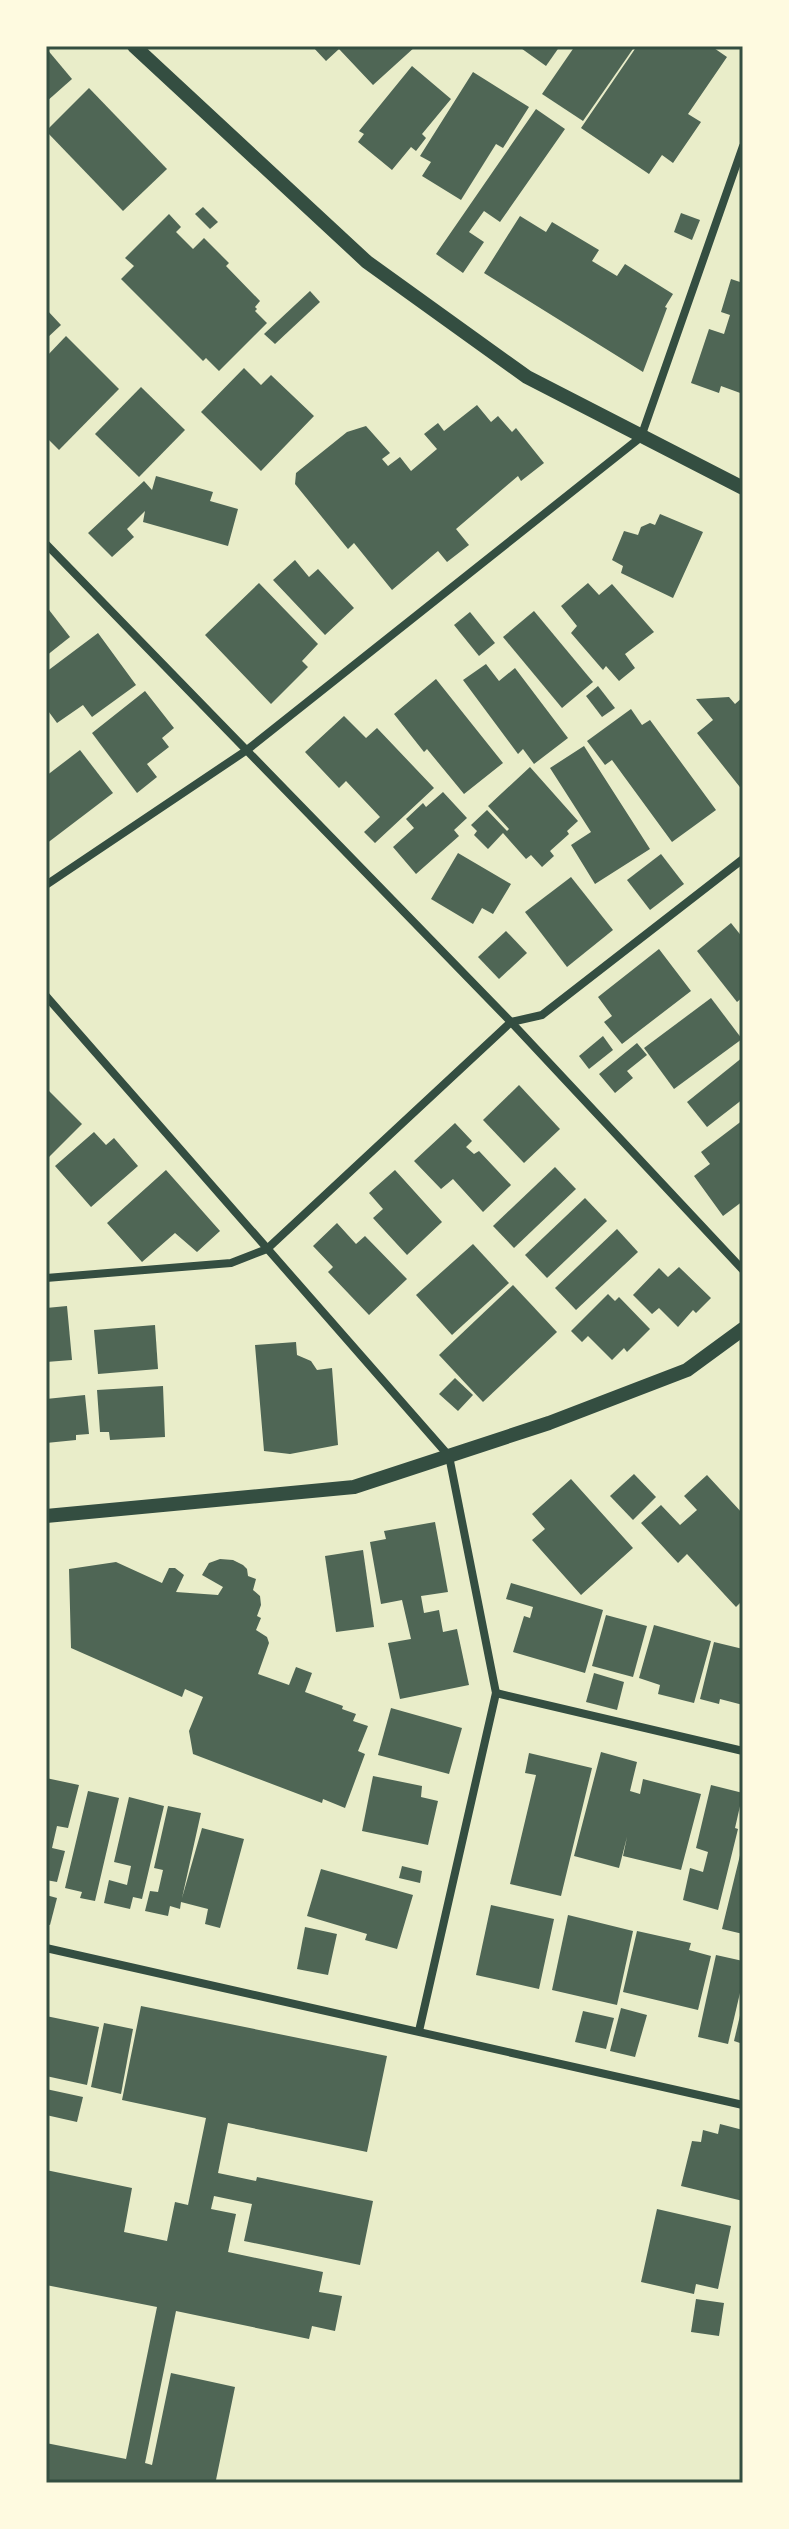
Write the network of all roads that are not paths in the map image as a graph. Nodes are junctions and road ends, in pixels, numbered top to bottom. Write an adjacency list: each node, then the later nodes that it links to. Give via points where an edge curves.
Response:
1 (134, 46): 3 (street, via 367,262 527,377)
2 (743, 146): 3 (street)
3 (641, 437): 4 (street); 6 (street)
4 (743, 488)
5 (46, 544): 6 (street)
6 (247, 750): 8 (street); 10 (street)
7 (743, 859): 10 (street, via 542,1015)
8 (46, 885)
9 (46, 996): 11 (street)
10 (511, 1022): 11 (street); 12 (street)
11 (267, 1249): 13 (street, via 231,1263); 15 (street)
12 (743, 1270)
13 (46, 1278)
14 (743, 1329): 15 (street, via 687,1370)
15 (449, 1456): 16 (street, via 354,1487); 17 (street)
16 (46, 1516)
17 (496, 1693): 18 (street); 20 (street)
18 (743, 1751)
19 (46, 1948): 20 (street)
20 (419, 2031): 21 (street)
21 (743, 2105)

